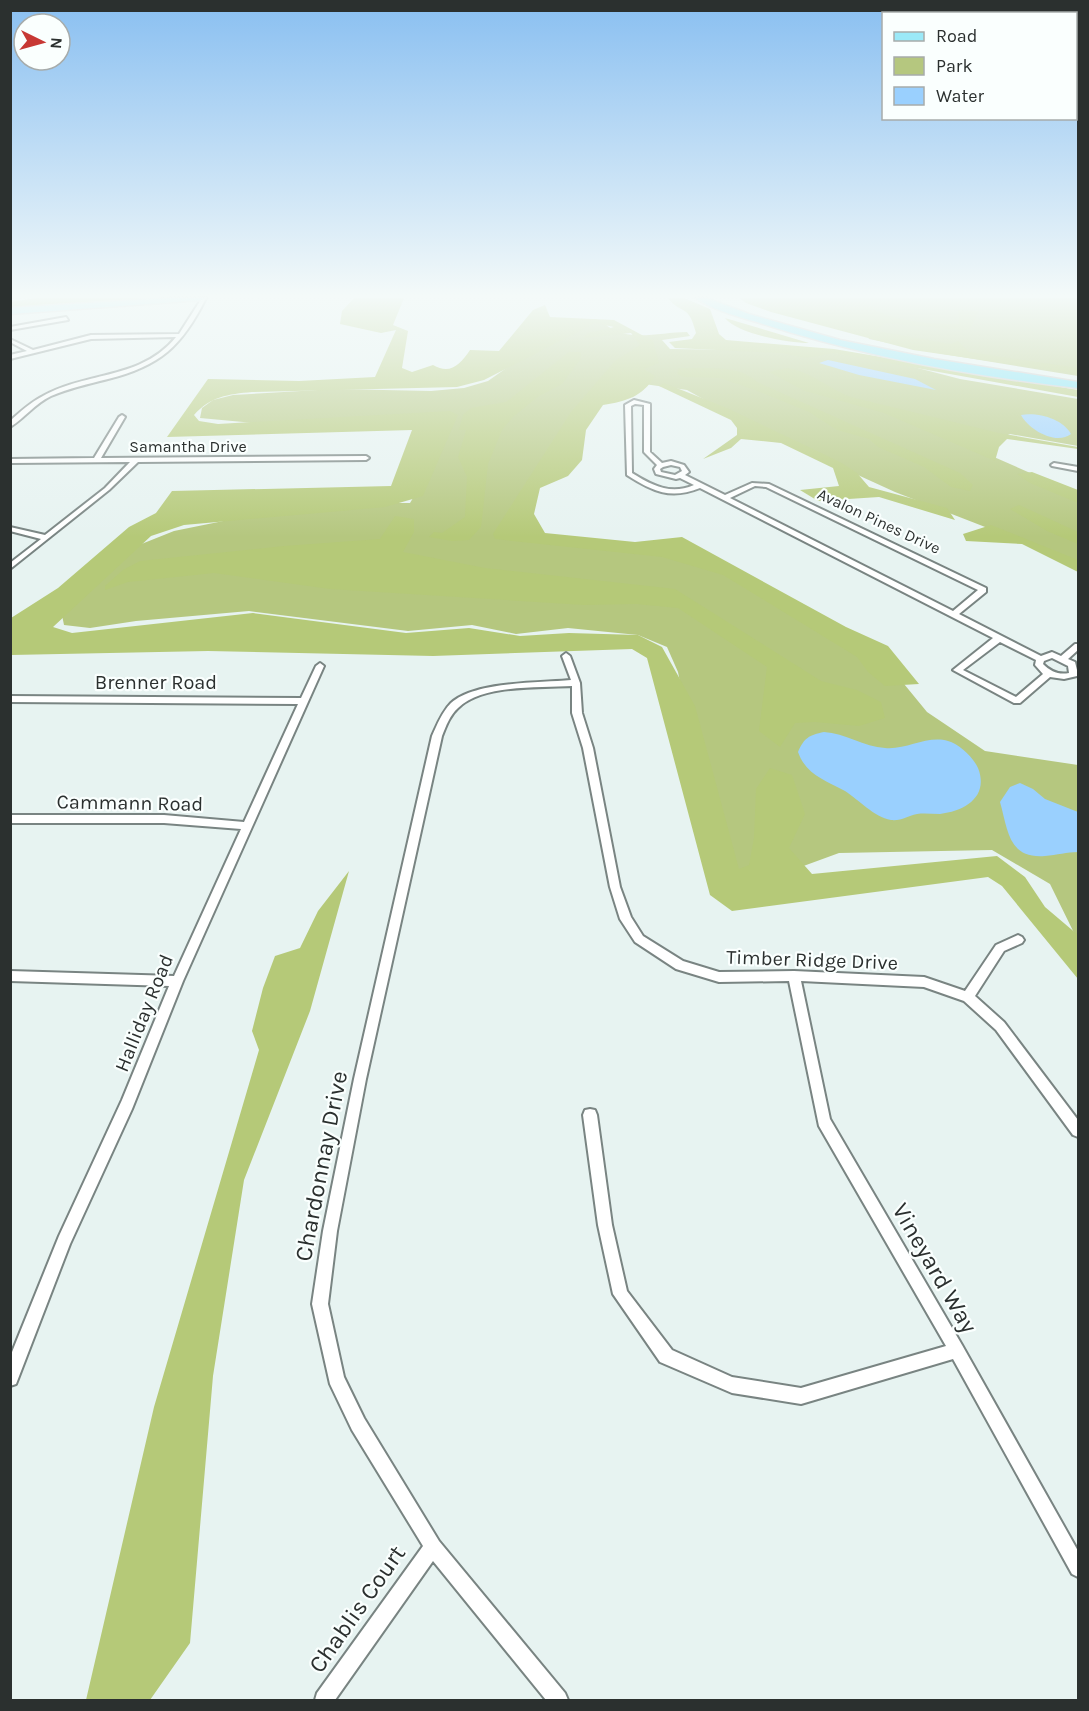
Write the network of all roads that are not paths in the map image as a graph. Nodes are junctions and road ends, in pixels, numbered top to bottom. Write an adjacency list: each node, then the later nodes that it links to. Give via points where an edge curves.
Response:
1 (101, 378): 7 (street, via 58,390 31,405)
2 (1034, 378): 3 (highway)
3 (1078, 385)
4 (123, 417): 9 (street)
5 (628, 418): 6 (street); 6 (street, via 628,405 643,402 647,404); 17 (street, via 629,474)
6 (647, 419): 12 (street, via 647,452)
7 (10, 425)
8 (366, 458): 10 (street, Samantha Drive)
9 (96, 460): 10 (street, Samantha Drive); 11 (street, Samantha Drive)
10 (136, 460): 21 (street, via 118,480)
11 (10, 461)
12 (662, 465): 15 (street, via 657,469); 16 (street, via 682,466 686,472)
13 (1054, 465): 14 (street)
14 (1078, 470)
15 (662, 476): 16 (street); 17 (street)
16 (682, 476): 18 (street)
17 (646, 484): 18 (street, via 677,494)
18 (700, 485): 19 (street)
19 (725, 498): 23 (street); 23 (street, Avalon Pines Drive, via 754,484 767,484 983,590)
20 (10, 529): 21 (street)
21 (47, 537): 22 (street)
22 (10, 567)
23 (954, 614): 24 (street)
24 (999, 638): 28 (street); 30 (street, via 957,670 1017,701)
25 (1078, 646): 27 (street)
26 (566, 656): 31 (street, Timber Ridge Drive)
27 (1063, 658): 28 (street); 30 (street, via 1075,668 1074,674 1066,677)
28 (1040, 659): 30 (street)
29 (320, 666): 33 (street, Halliday Road)
30 (1049, 673)
31 (576, 683): 38 (street, Timber Ridge Drive, via 577,713 588,748 615,887 626,919 639,939 680,965 719,977); 45 (street, Chardonnay Drive, via 501,689 463,699 445,717 437,736 360,1079 330,1231 320,1304 336,1378 358,1424)
32 (10, 699): 33 (street, Brenner Road)
33 (302, 701): 35 (street, Halliday Road)
34 (10, 819): 35 (street, Cammann Road, via 164,819)
35 (248, 826): 39 (street, Halliday Road)
36 (1018, 940): 40 (street, via 1000,948)
37 (10, 976): 39 (street)
38 (794, 976): 40 (street, Timber Ridge Drive, via 924,981); 43 (street, Vineyard Way, via 824,1121)
39 (177, 981): 44 (street, Halliday Road, via 128,1104 64,1241)
40 (968, 997): 42 (street, Timber Ridge Drive, via 1000,1026)
41 (590, 1114): 43 (street, via 605,1225 620,1294 666,1356 732,1385 801,1396)
42 (1078, 1130)
43 (957, 1350): 46 (street, Vineyard Way)
44 (10, 1378)
45 (433, 1547): 47 (street, Chablis Court); 48 (street, Chardonnay Drive)
46 (1078, 1568)
47 (324, 1701)
48 (558, 1701)

